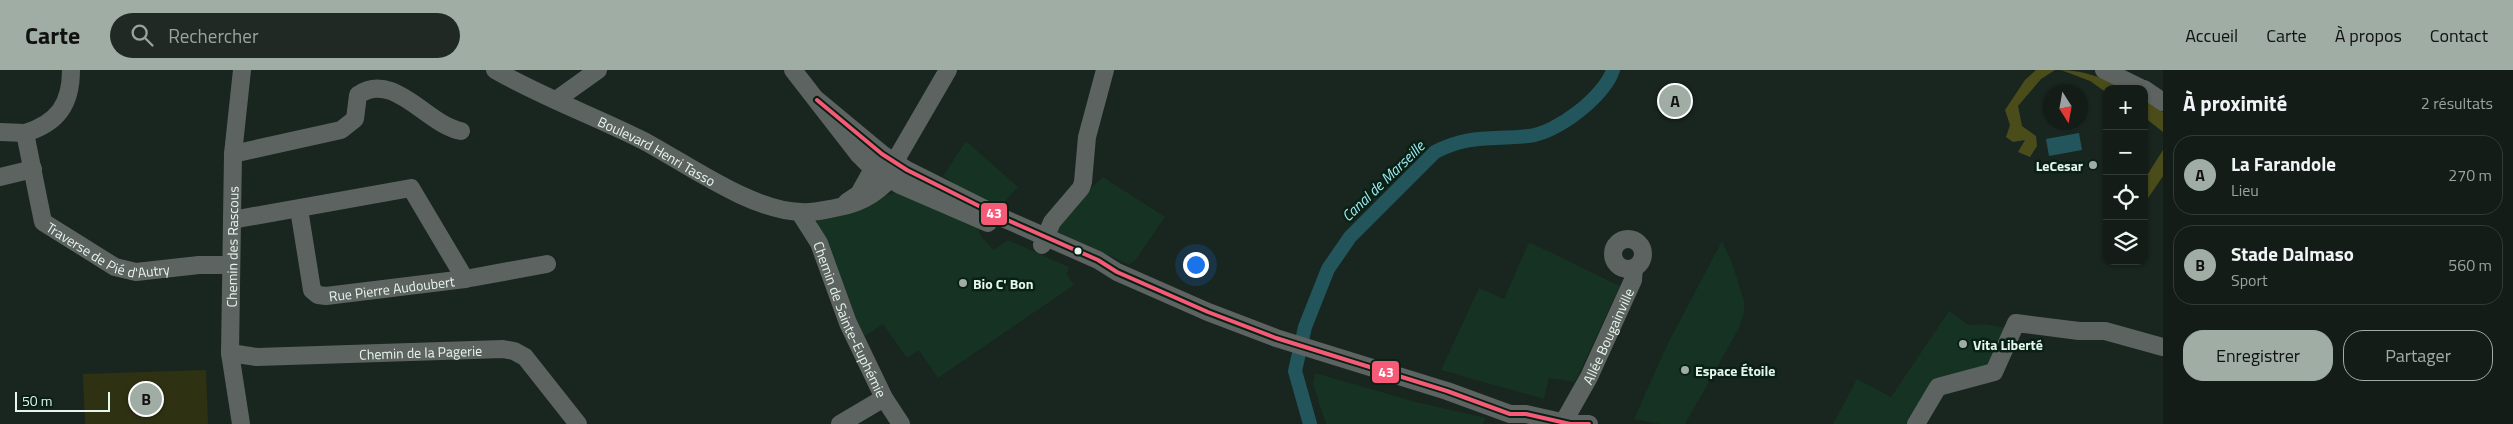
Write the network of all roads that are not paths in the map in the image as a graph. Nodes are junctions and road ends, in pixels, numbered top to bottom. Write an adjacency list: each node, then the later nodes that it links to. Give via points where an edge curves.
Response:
1 (71, 70): 15 (street, via 66,101 54,120)
2 (242, 70): 16 (street, Chemin des Rascous)
3 (495, 70): 11 (street, Boulevard Henri Tasso)
4 (598, 70): 11 (street)
5 (793, 70): 17 (street, via 816,100)
6 (948, 70): 17 (street, Boulevard Henri Tasso)
7 (1105, 70): 23 (street, via 1087,137 1081,188 1052,222)
8 (2104, 70): 9 (street)
9 (2136, 85)
10 (2148, 92): 12 (street)
11 (556, 100): 21 (street, Boulevard Henri Tasso, via 644,141 706,178 778,208)
12 (2163, 102)
13 (461, 130): 16 (street, via 441,122 400,91 388,86 375,87 358,95 355,119 341,130)
14 (0, 132): 15 (street)
15 (25, 133): 18 (street, Traverse de Pié d'Autry)
16 (233, 154): 22 (street, Chemin des Rascous)
17 (888, 166): 21 (street, Boulevard Henri Tasso, via 854,199 825,210); 23 (street)
18 (33, 169): 19 (street); 25 (street, Traverse de Pié d'Autry, via 44,222 115,267 136,272)
19 (0, 176)
20 (299, 209): 22 (street, Rue Pierre Audoubert); 27 (street, Rue Pierre Audoubert, via 411,188); 27 (street, Rue Pierre Audoubert, via 312,290 318,295)
21 (800, 212): 30 (street, Chemin de Sainte-Euphémie, via 820,243 848,323)
22 (232, 220): 25 (street, Chemin des Rascous)
23 (1044, 241): 35 (street, via 1098,260 1112,270 1208,312 1291,342 1510,414 1526,414)
24 (547, 264): 27 (street, Rue Pierre Audoubert)
25 (230, 265): 29 (street, Chemin des Rascous)
26 (1629, 268): 35 (street, Allée Bougainville, via 1633,280 1589,377 1574,401)
27 (465, 279)
28 (2163, 347): 37 (street, via 2105,332 2016,323 1994,372 1938,387)
29 (230, 353): 31 (street, Chemin des Rascous); 32 (street, Chemin de la Pagerie, via 257,357 514,350 525,357)
30 (884, 398): 33 (street); 34 (street, Chemin de Sainte-Euphémie)
31 (241, 424)
32 (578, 424)
33 (840, 424)
34 (901, 424)
35 (1568, 424): 36 (street)
36 (1589, 424)
37 (1916, 424)

